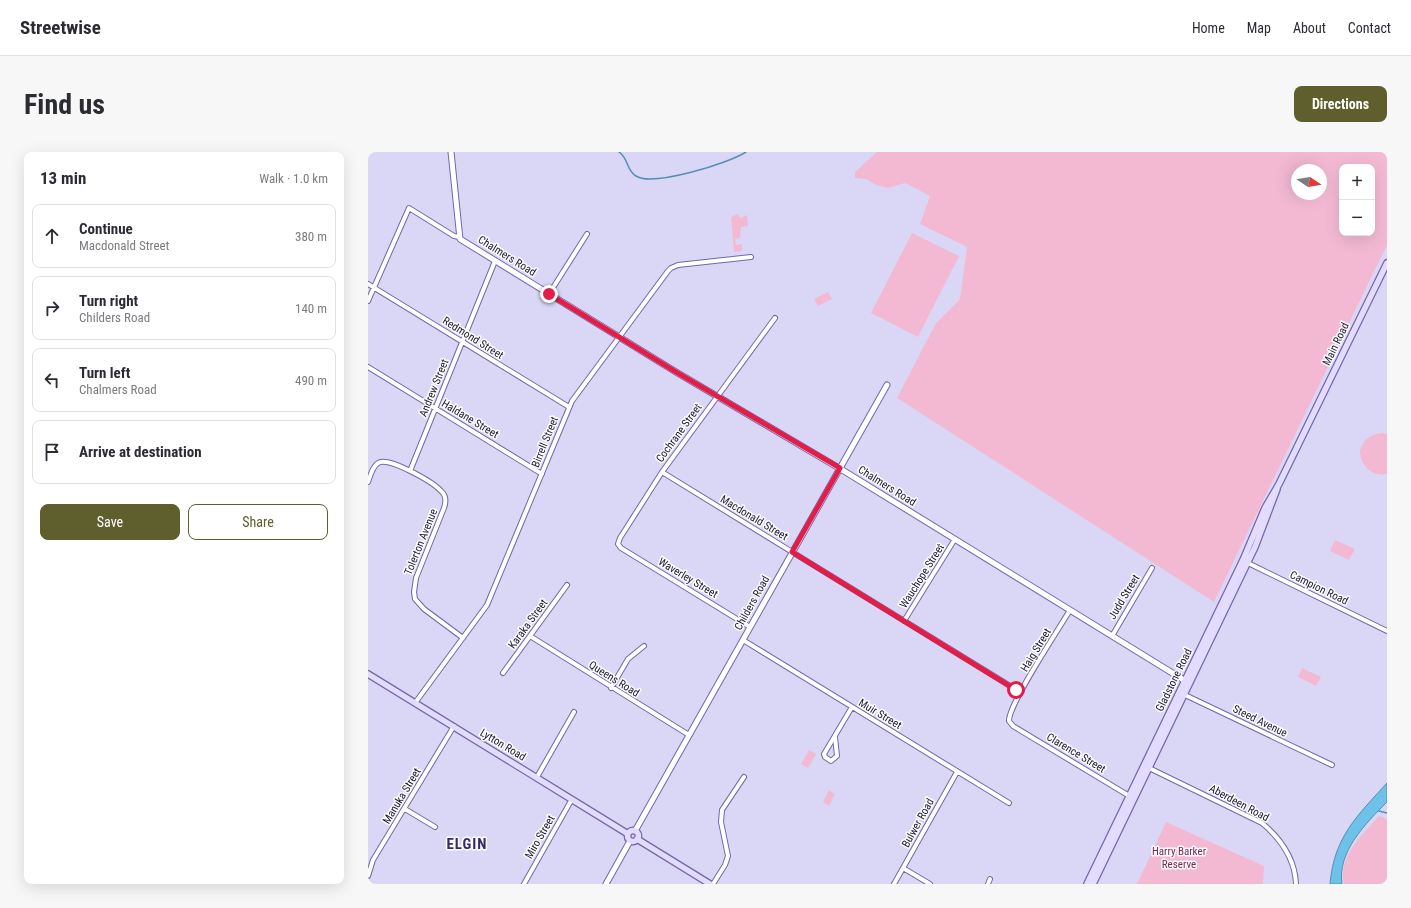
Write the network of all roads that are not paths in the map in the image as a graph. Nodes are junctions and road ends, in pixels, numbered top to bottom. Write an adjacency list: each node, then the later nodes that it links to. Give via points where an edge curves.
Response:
1 (451, 152): 3 (street)
2 (587, 234): 9 (street)
3 (459, 237): 5 (street, Chalmers Road); 8 (street, Chalmers Road, via 409,208)
4 (751, 256): 12 (street, Birrell Street, via 671,268)
5 (495, 261): 9 (street, Chalmers Road); 13 (street, Andrew Street)
6 (1387, 263): 19 (main road, Main Road)
7 (368, 284): 8 (street, Redmond Street)
8 (374, 287): 10 (street); 13 (street, Redmond Street)
9 (549, 294): 12 (street, Chalmers Road)
10 (368, 301)
11 (775, 318): 16 (street, Cochrane Street)
12 (619, 337): 16 (street, Chalmers Road); 17 (street, Birrell Street)
13 (462, 342): 17 (street, Redmond Street); 18 (street, Andrew Street)
14 (368, 367): 18 (street, Haldane Street)
15 (887, 385): 20 (street, Childers Road)
16 (717, 396): 20 (street, Chalmers Road); 22 (street, Cochrane Street)
17 (569, 407): 23 (street, Birrell Street)
18 (435, 408): 21 (street, Andrew Street); 23 (street, Haldane Street)
19 (1303, 435): 28 (main road, Gladstone Road)
20 (840, 468): 25 (street, Chalmers Road); 27 (street, Childers Road)
21 (410, 470): 24 (street, via 382,461 376,465); 37 (street, Tolerton Avenue, via 442,491 445,500 416,578 415,599 424,610)
22 (662, 472): 26 (street, Cochrane Street); 27 (street, Macdonald Street)
23 (542, 474): 37 (street, Birrell Street, via 487,604)
24 (368, 482)
25 (955, 539): 31 (street, Chalmers Road); 32 (street, Wauchope Street)
26 (618, 544): 33 (street, Waverley Street)
27 (792, 552): 32 (street, Macdonald Street); 33 (street, Childers Road)
28 (1245, 561): 34 (street, Campion Road); 42 (main road, Gladstone Road)
29 (1152, 568): 36 (street, Judd Street)
30 (567, 585): 35 (street, Karaka Street)
31 (1070, 610): 36 (street, Chalmers Road); 44 (street, Haig Street)
32 (904, 622): 44 (street, Macdonald Street)
33 (750, 627): 38 (street, Childers Road)
34 (1387, 631)
35 (530, 636): 40 (street, Karaka Street); 43 (street, Queens Road)
36 (1112, 636): 42 (street, Chalmers Road)
37 (463, 638): 46 (street, Birrell Street)
38 (743, 640): 47 (street, Muir Street); 51 (street, Childers Road)
39 (644, 646): 43 (street, via 628,659)
40 (503, 673)
41 (368, 674): 46 (main road, Lytton Road)
42 (1188, 682): 45 (main road, Gladstone Road)
43 (611, 688): 51 (street, Queens Road)
44 (1020, 692): 49 (street, Haig Street)
45 (1182, 693): 53 (street, Steed Avenue); 54 (main road, Gladstone Road)
46 (415, 702): 50 (main road, Lytton Road)
47 (852, 708): 52 (street); 55 (street, Muir Street)
48 (574, 712): 56 (street)
49 (1009, 722): 58 (street, Clarence Street)
50 (454, 726): 56 (main road, Lytton Road); 61 (street, Manuka Street)
51 (689, 735): 63 (street, Childers Road)
52 (834, 737): 52 (street, via 837,756 831,761 824,754)
53 (1332, 765)
54 (1146, 767): 58 (main road, Gladstone Road); 77 (street, Aberdeen Road, via 1262,823 1287,852)
55 (957, 772): 60 (street, Muir Street); 67 (street, Bulwer Road)
56 (537, 777): 59 (main road, Lytton Road)
57 (744, 777): 72 (street, via 722,810 721,822 728,856)
58 (1132, 798): 75 (main road, Gladstone Road); 76 (main road, Gladstone Road)
59 (572, 799): 64 (main road, Lytton Road); 69 (street, Miro Street)
60 (1009, 803)
61 (405, 809): 62 (street); 68 (street, Manuka Street, via 373,860)
62 (434, 827)
63 (635, 831): 64 (main road); 65 (main road, via 638,833)
64 (628, 834): 66 (main road, via 627,838)
65 (637, 839): 66 (main road); 71 (main road)
66 (630, 841): 70 (street)
67 (903, 868): 73 (street, Bulwer Road); 74 (street)
68 (368, 876)
69 (524, 884)
70 (606, 884)
71 (710, 884)
72 (713, 884)
73 (894, 884)
74 (930, 884)
75 (1087, 884)
76 (1093, 884)
77 (1296, 884)

